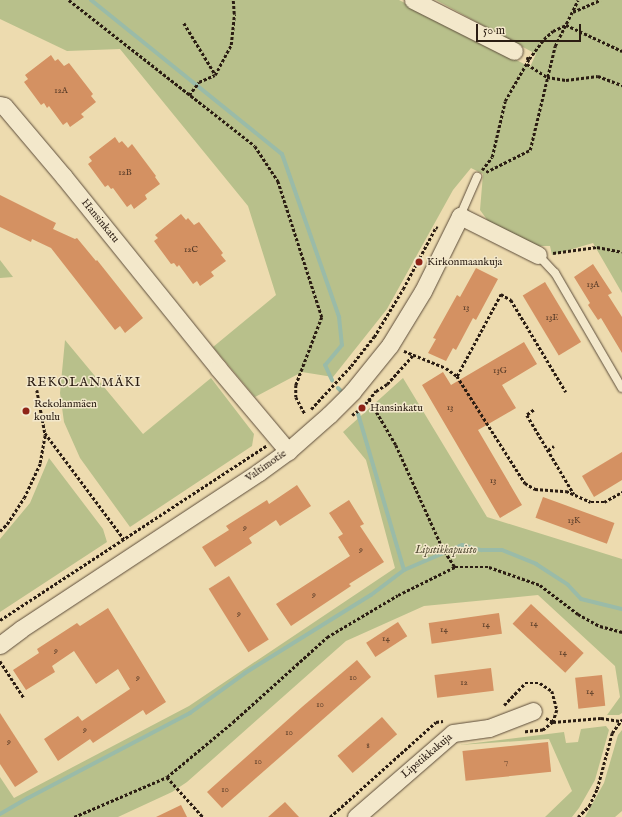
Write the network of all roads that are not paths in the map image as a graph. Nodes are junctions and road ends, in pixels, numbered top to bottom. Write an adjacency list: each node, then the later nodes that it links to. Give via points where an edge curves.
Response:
1 (413, 0): 2 (street)
2 (514, 52)
3 (0, 105): 8 (street, Hansinkatu, via 4,106 64,177)
4 (477, 177): 5 (lane)
5 (460, 216): 6 (street); 8 (street, Valtimotie, via 423,291 390,345 352,392)
6 (538, 255): 7 (lane, via 555,273)
7 (622, 388)
8 (288, 451): 9 (street, Valtimotie, via 20,629)
9 (0, 645)
10 (533, 711): 11 (street, Lipstikkakuja, via 489,728 453,733)
11 (356, 817)

